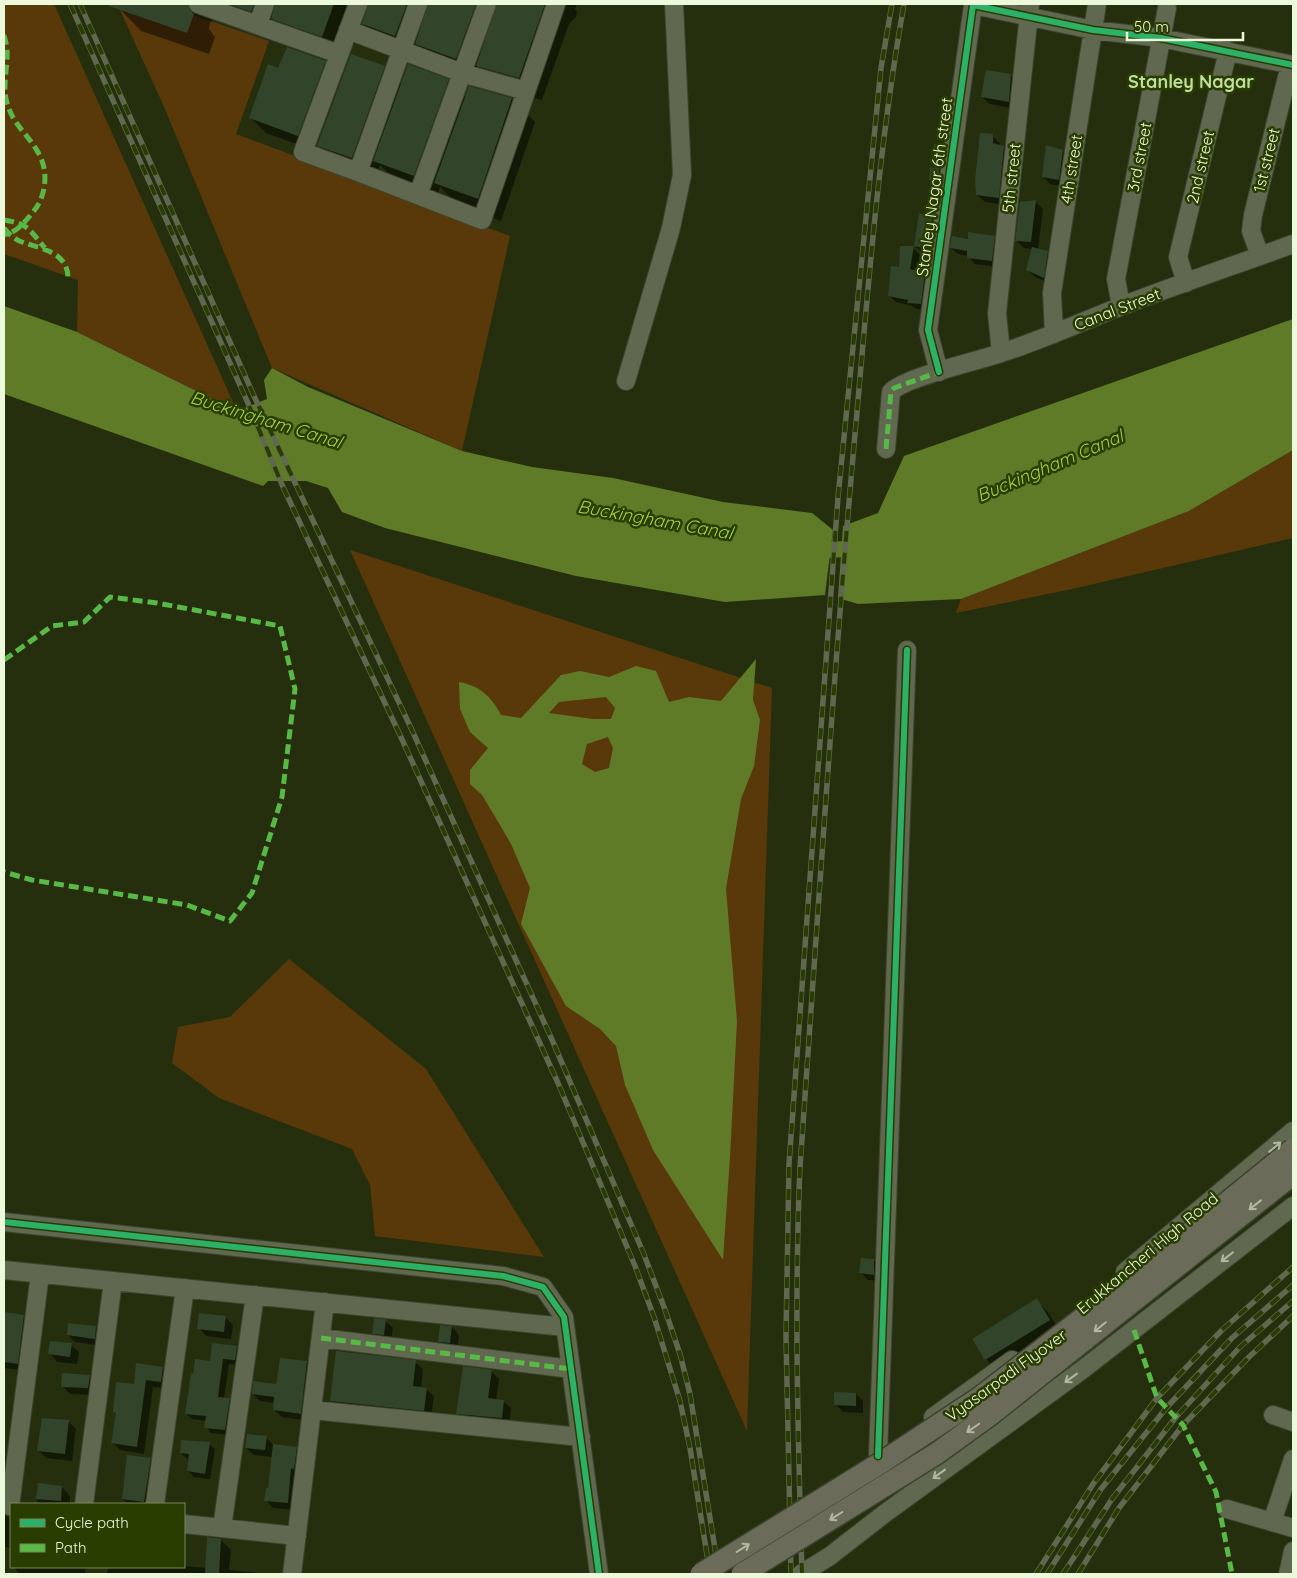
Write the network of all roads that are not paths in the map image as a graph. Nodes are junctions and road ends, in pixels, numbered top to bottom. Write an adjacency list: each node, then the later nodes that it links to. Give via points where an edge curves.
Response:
1 (199, 4): 11 (street)
2 (265, 4): 11 (street)
3 (358, 4): 12 (street)
4 (418, 4): 15 (street)
5 (487, 4): 19 (street)
6 (556, 4): 20 (street)
7 (674, 4): 30 (street, via 682,175 671,228)
8 (1097, 4): 13 (street, 4th street)
9 (1167, 8): 14 (street, 3rd street)
10 (1029, 10): 13 (street); 28 (street, 5th street, via 997,313); 29 (street, Stanley Nagar 6th street, via 973,6 928,330)
11 (258, 24): 17 (street)
12 (348, 30): 15 (street); 17 (street)
13 (1093, 30): 14 (street); 27 (street, 4th street, via 1052,293)
14 (1161, 38): 16 (street); 26 (street, 3rd street, via 1116,279)
15 (402, 50): 19 (street); 21 (street)
16 (1228, 51): 18 (street); 25 (street, 2nd street, via 1178,256)
17 (339, 54): 21 (street, via 303,152)
18 (1292, 65): 24 (street, 1st street, via 1253,215 1251,231)
19 (462, 72): 20 (street); 22 (street)
20 (526, 91): 22 (street, via 482,220)
21 (358, 172): 22 (street)
22 (418, 195)
23 (1293, 244): 24 (street, Canal Street)
24 (1260, 256): 25 (street, Canal Street)
25 (1186, 283): 26 (street, Canal Street)
26 (1121, 306): 27 (street, Canal Street)
27 (1054, 334): 28 (street, Canal Street)
28 (1001, 353): 29 (street, Canal Street)
29 (939, 372): 31 (street, Canal Street, via 890,392)
30 (626, 381)
31 (886, 450)
32 (907, 650): 53 (street)
33 (1293, 1131): 41 (street, Erukkancheri High Road, one-way to 33)
34 (1293, 1149): 69 (main road, Vyasarpadi Flyover, one-way to 34, bridge, via 979,1398)
35 (1293, 1174): 70 (main road, Vyasarpadi Flyover, one-way to 70, bridge, via 990,1415 936,1454)
36 (1293, 1206): 45 (street, one-way to 45)
37 (4, 1222): 46 (street, via 503,1276 543,1287 564,1317)
38 (4, 1270): 39 (street)
39 (40, 1274): 40 (street); 57 (street)
40 (113, 1281): 42 (street); 55 (street)
41 (1109, 1285): 45 (street); 53 (street, Erukkancheri High Road, via 1051,1332)
42 (185, 1288): 43 (street); 56 (street)
43 (255, 1295): 44 (street); 62 (street)
44 (325, 1302): 46 (street); 47 (street)
45 (1142, 1324): 59 (street, one-way to 59)
46 (565, 1327): 48 (street)
47 (321, 1338): 48 (street); 49 (street)
48 (571, 1369): 52 (street)
49 (312, 1410): 52 (street); 64 (street)
50 (1273, 1415): 51 (street)
51 (1293, 1422)
52 (581, 1437): 68 (street)
53 (878, 1456): 59 (street, via 869,1480)
54 (1293, 1459): 60 (street)
55 (84, 1503)
56 (155, 1503)
57 (8, 1506)
58 (1227, 1509): 60 (street)
59 (884, 1514): 66 (street)
60 (1272, 1522): 63 (street)
61 (185, 1524): 62 (street)
62 (222, 1528): 64 (street)
63 (1293, 1528)
64 (297, 1536): 67 (street)
65 (1293, 1551): 73 (street)
66 (830, 1556): 71 (street); 72 (street)
67 (292, 1574)
68 (599, 1574)
69 (701, 1574)
70 (742, 1574)
71 (801, 1574)
72 (827, 1574)
73 (1288, 1574)

